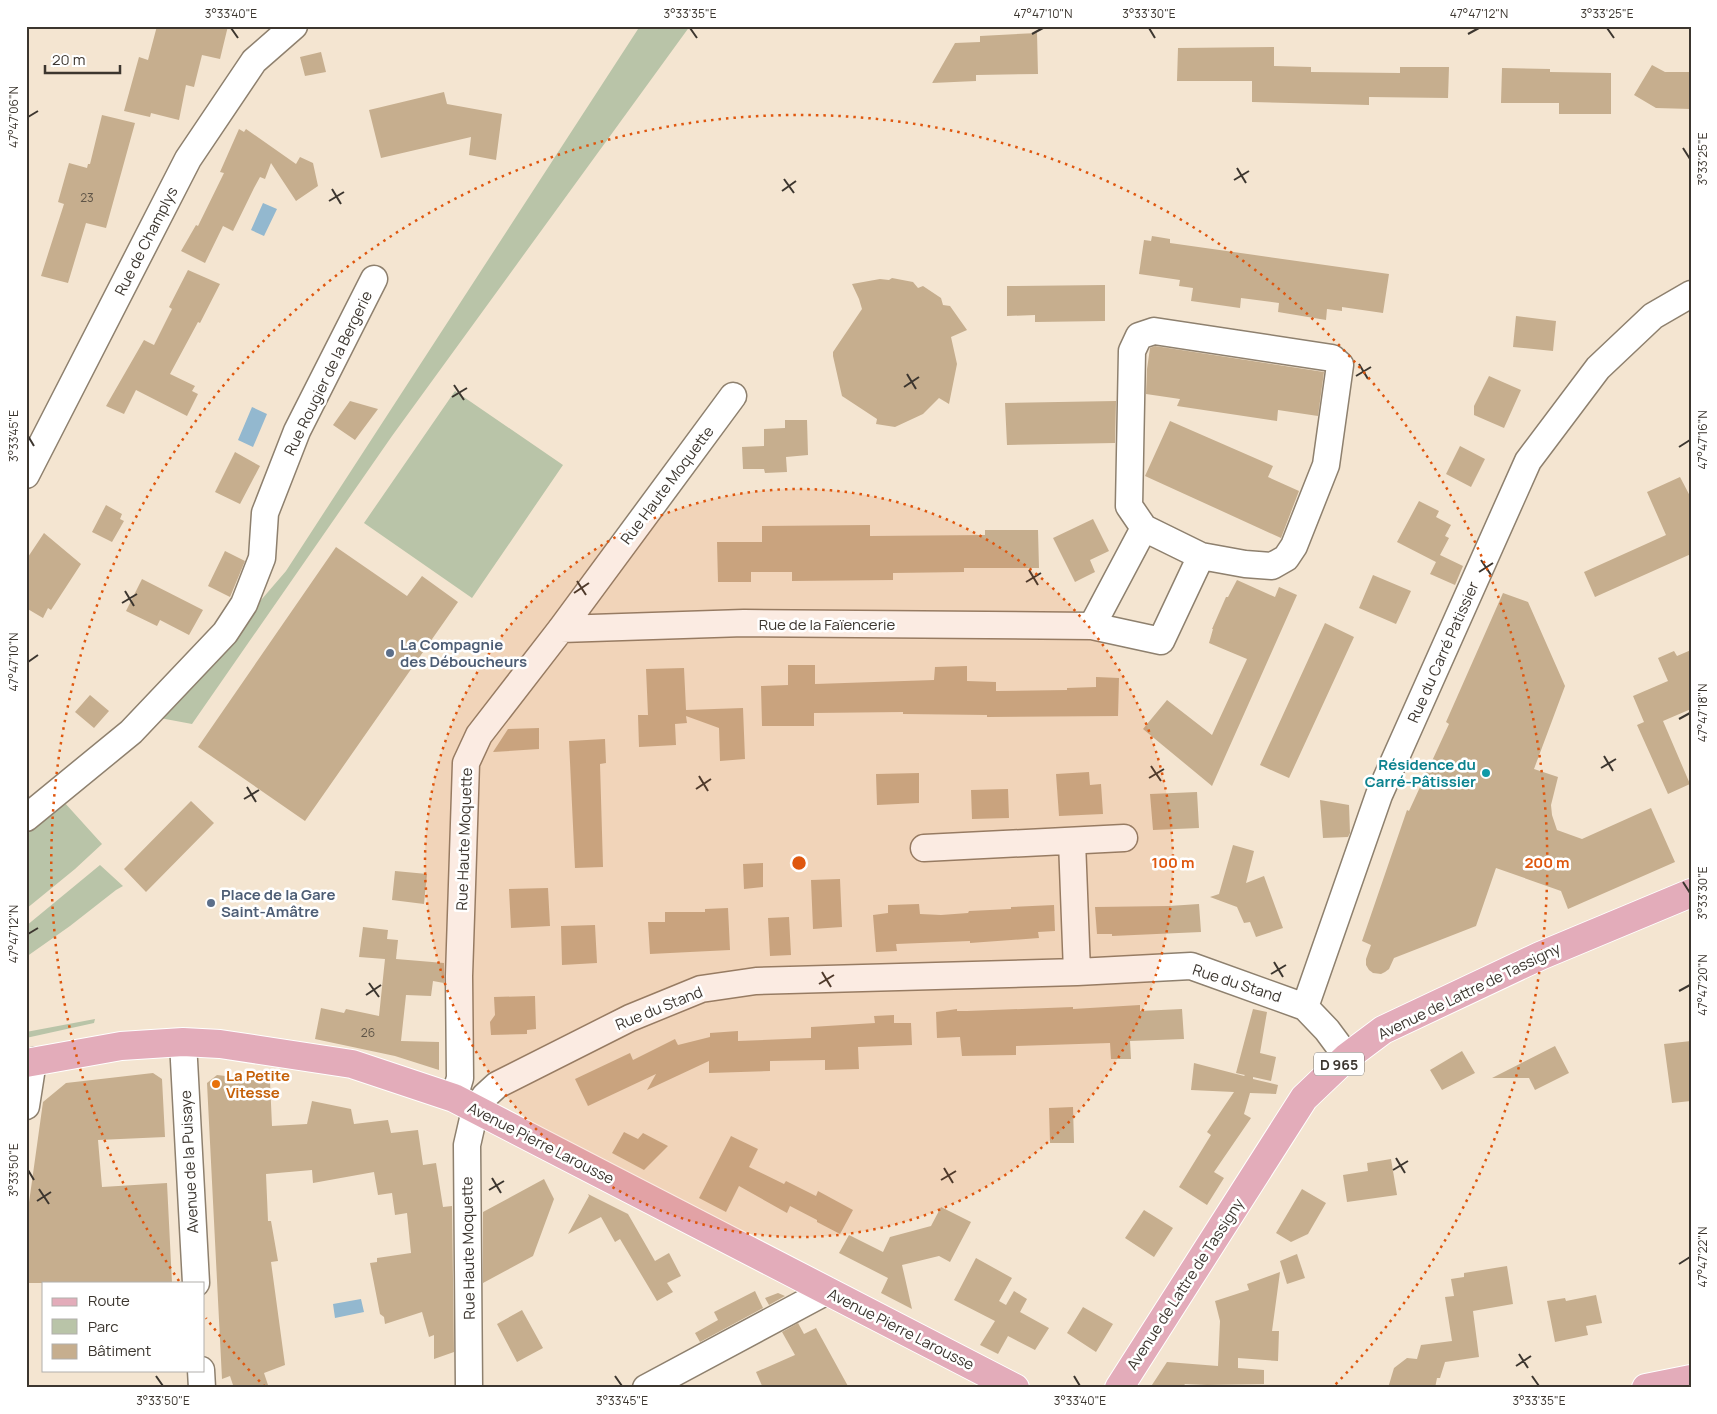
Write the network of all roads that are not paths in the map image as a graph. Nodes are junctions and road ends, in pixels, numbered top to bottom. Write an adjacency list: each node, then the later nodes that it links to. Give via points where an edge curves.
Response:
1 (287, 29): 5 (street, Rue de Champlys, via 254,61 188,159)
2 (374, 279): 10 (street, Rue Rougier de la Bergerie, via 297,431 265,513 262,558 244,604 225,633 131,732)
3 (1691, 294): 16 (street, Rue du Carré Patissier, via 1653,316 1598,368 1528,461 1379,795)
4 (733, 396): 9 (street, Rue Haute Moquette)
5 (26, 475)
6 (1144, 528): 7 (street); 7 (street, via 1129,506 1132,351 1140,336 1154,331 1332,358 1340,365 1326,465 1294,546 1286,558 1272,566); 8 (street)
7 (1201, 556): 8 (street, Rue de la Faïencerie, via 1162,641)
8 (1092, 626): 9 (street, Rue de la Faïencerie, via 744,623)
9 (561, 629): 20 (street, Rue Haute Moquette, via 479,735 466,763 459,976 460,1078)
10 (26, 818)
11 (1124, 838): 12 (street)
12 (1072, 841): 13 (street); 15 (street)
13 (924, 848)
14 (1691, 892): 18 (main road, Avenue de Lattre de Tassigny / D 965, via 1540,956 1383,1030)
15 (1077, 972): 16 (street, Rue du Stand, via 1191,966); 20 (street, Rue du Stand, via 756,981 701,990 630,1018 496,1085 485,1096)
16 (1306, 1007): 18 (street)
17 (183, 1042): 19 (main road, Avenue Pierre Larousse, via 121,1046); 20 (main road, Avenue Pierre Larousse, via 220,1044 352,1064); 22 (street, Avenue de la Puisaye)
18 (1347, 1057): 30 (main road, Avenue de Lattre de Tassigny / D 965, via 1304,1098)
19 (30, 1062): 21 (street)
20 (464, 1104): 23 (main road, Avenue Pierre Larousse); 27 (street, Rue Haute Moquette)
21 (26, 1106)
22 (196, 1282)
23 (827, 1291): 28 (street); 29 (main road, Avenue Pierre Larousse)
24 (201, 1372): 26 (street)
25 (1691, 1379): 31 (main road)
26 (202, 1388)
27 (470, 1388)
28 (646, 1388)
29 (1015, 1388)
30 (1119, 1388)
31 (1646, 1388)

